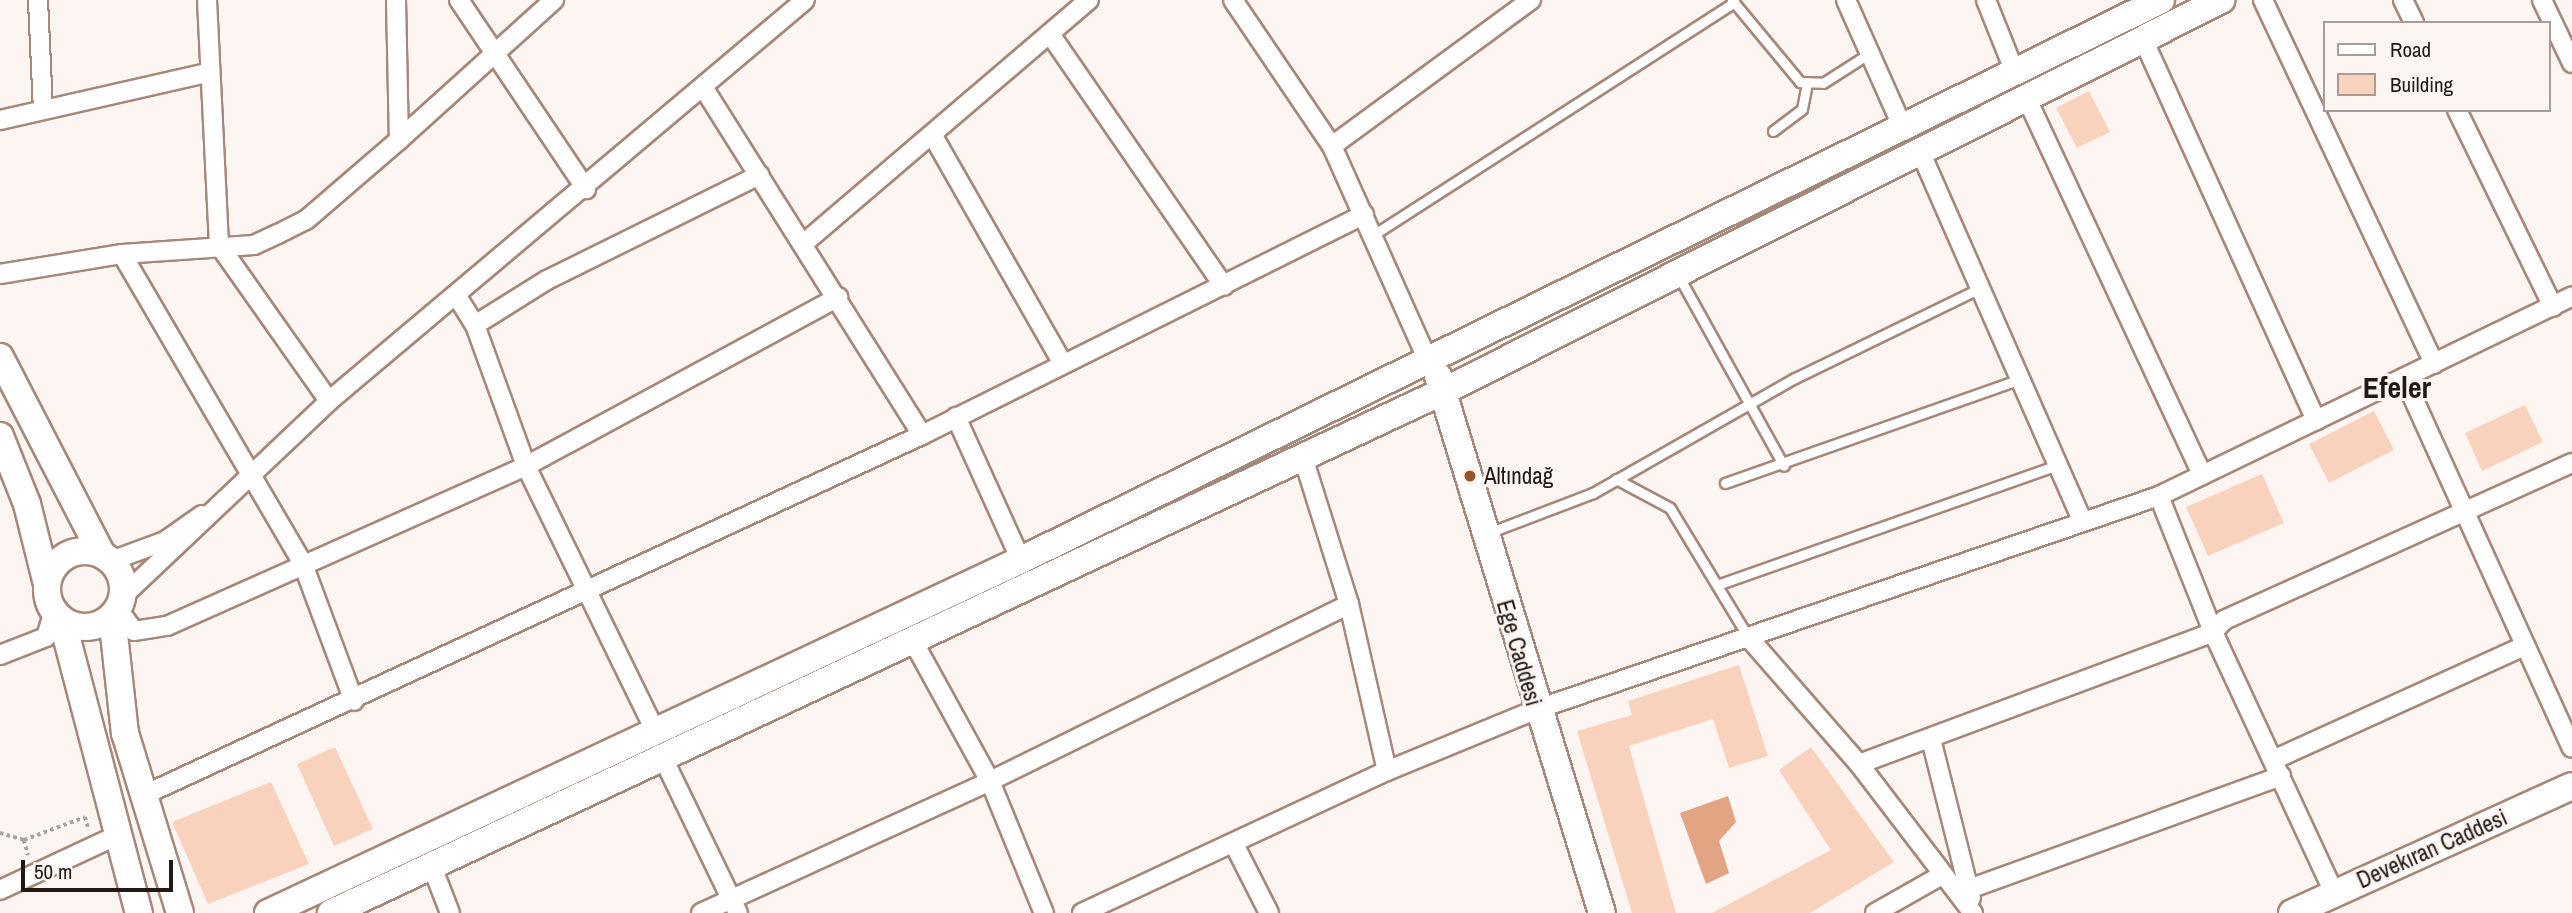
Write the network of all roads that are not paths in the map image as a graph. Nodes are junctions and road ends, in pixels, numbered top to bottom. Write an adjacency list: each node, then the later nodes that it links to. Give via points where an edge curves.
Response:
1 (38, 0): 31 (street)
2 (208, 0): 26 (street)
3 (396, 0): 37 (street)
4 (459, 0): 23 (street)
5 (554, 0): 23 (street)
6 (1089, 0): 21 (street)
7 (1233, 0): 38 (street)
8 (1531, 0): 18 (street)
9 (1846, 0): 24 (street)
10 (1986, 0): 27 (street)
11 (2161, 0): 19 (main road)
12 (2221, 0): 22 (main road)
13 (2263, 0): 59 (street)
14 (2403, 0): 20 (street)
15 (2542, 0): 25 (street)
16 (1733, 1): 28 (lane, via 1793,79); 43 (lane)
17 (800, 2): 29 (street)
18 (1506, 8): 38 (street)
19 (2126, 8): 27 (main road)
20 (2413, 21)
21 (1050, 34): 36 (street); 49 (street)
22 (2143, 38): 30 (main road); 66 (street)
23 (491, 52): 37 (street); 41 (street)
24 (1870, 53): 28 (lane, via 1823,83); 34 (street)
25 (2572, 63)
26 (207, 73): 31 (street); 45 (street)
27 (2016, 75): 34 (main road)
28 (1807, 84): 35 (lane, via 1802,109)
29 (703, 88): 40 (street); 41 (street)
30 (2027, 99): 39 (main road); 74 (street)
31 (43, 109): 33 (street)
32 (2458, 112): 54 (street)
33 (0, 120)
34 (1904, 130): 57 (main road)
35 (1773, 131)
36 (933, 136): 44 (street); 58 (street)
37 (400, 140): 45 (street, via 306,220 254,244)
38 (1332, 146): 42 (street)
39 (1920, 151): 48 (main road); 50 (street)
40 (759, 175): 44 (street); 55 (street, via 547,280)
41 (586, 188): 53 (street)
42 (1364, 215): 43 (street); 49 (street)
43 (1373, 235): 57 (street)
44 (803, 243): 52 (street)
45 (219, 245): 46 (street); 63 (street)
46 (122, 254): 47 (street); 75 (street)
47 (0, 274)
48 (1677, 274): 62 (main road); 64 (lane)
49 (1224, 286): 58 (street)
50 (1980, 288): 61 (street); 64 (lane)
51 (2572, 296): 54 (street)
52 (838, 297): 67 (street); 72 (street)
53 (458, 298): 55 (street); 63 (street)
54 (2553, 307): 59 (street)
55 (475, 325): 72 (street)
56 (0, 357): 82 (main road)
57 (1427, 358): 62 (main road, Ege Caddesi); 83 (main road)
58 (1063, 364): 65 (street)
59 (2434, 364): 60 (street)
60 (2404, 378): 66 (street); 79 (street)
61 (2021, 379): 71 (street); 73 (lane)
62 (1446, 390): 69 (main road); 81 (main road, Ege Caddesi)
63 (329, 401): 75 (street)
64 (1749, 404): 73 (lane); 76 (lane)
65 (956, 417): 67 (street); 83 (street)
66 (2316, 421): 74 (street)
67 (922, 435): 87 (street)
68 (0, 436): 85 (main road, via 27,504)
69 (1302, 454): 88 (street); 93 (main road)
70 (2572, 463): 79 (street)
71 (2058, 465): 80 (street); 86 (lane)
72 (526, 466): 84 (street); 87 (street)
73 (1784, 466): 77 (lane)
74 (2202, 475): 78 (street)
75 (256, 476): 82 (street, via 165,541); 84 (street); 89 (street)
76 (1616, 479): 81 (lane); 86 (lane, via 1670,508)
77 (1725, 484)
78 (2159, 496): 80 (street); 91 (street)
79 (2467, 510): 91 (street, via 2224,620); 94 (street)
80 (2083, 522): 92 (street)
81 (1486, 534): 97 (main road, Ege Caddesi)
82 (106, 558): 85 (main road, via 67,556); 89 (main road)
83 (1021, 560): 98 (main road)
84 (303, 564): 89 (street, via 167,626 134,631); 96 (street)
85 (47, 584): 90 (main road)
86 (1717, 585): 92 (lane)
87 (589, 588): 96 (street); 98 (street)
88 (1349, 604): 104 (street); 106 (street)
89 (117, 607): 90 (main road, via 93,626); 108 (main road, via 125,733)
90 (58, 615): 95 (street, via 46,637); 109 (main road)
91 (2213, 632): 99 (street); 102 (street)
92 (1749, 638): 97 (street); 103 (street)
93 (913, 641): 101 (main road); 106 (street)
94 (2522, 647): 100 (street); 102 (street)
95 (0, 655)
96 (354, 701): 108 (street)
97 (1535, 710): 104 (street); 126 (main road, Ege Caddesi)
98 (656, 733): 119 (main road)
99 (1931, 739): 103 (street); 113 (street)
100 (2572, 748)
101 (664, 760): 111 (main road); 116 (street)
102 (2273, 760): 105 (street)
103 (1858, 764): 112 (street)
104 (1387, 771): 110 (street)
105 (2281, 776): 113 (street); 115 (street)
106 (990, 781): 116 (street); 123 (street)
107 (2572, 786): 115 (main road, Devekıran Caddesi)
108 (142, 796): 118 (main road)
109 (118, 835): 114 (street); 117 (main road)
110 (1235, 846): 124 (street); 125 (street)
111 (433, 869): 120 (main road); 121 (street)
112 (1940, 876): 127 (street); 128 (street)
113 (1969, 889): 128 (street)
114 (0, 890)
115 (2334, 893): 129 (main road, Devekıran Caddesi)
116 (735, 906): 122 (street)
117 (139, 913)
118 (180, 913)
119 (268, 913)
120 (331, 913)
121 (450, 913)
122 (701, 913)
123 (1044, 913)
124 (1082, 913)
125 (1269, 913)
126 (1602, 913)
127 (1875, 913)
128 (1974, 913)
129 (2292, 913)

